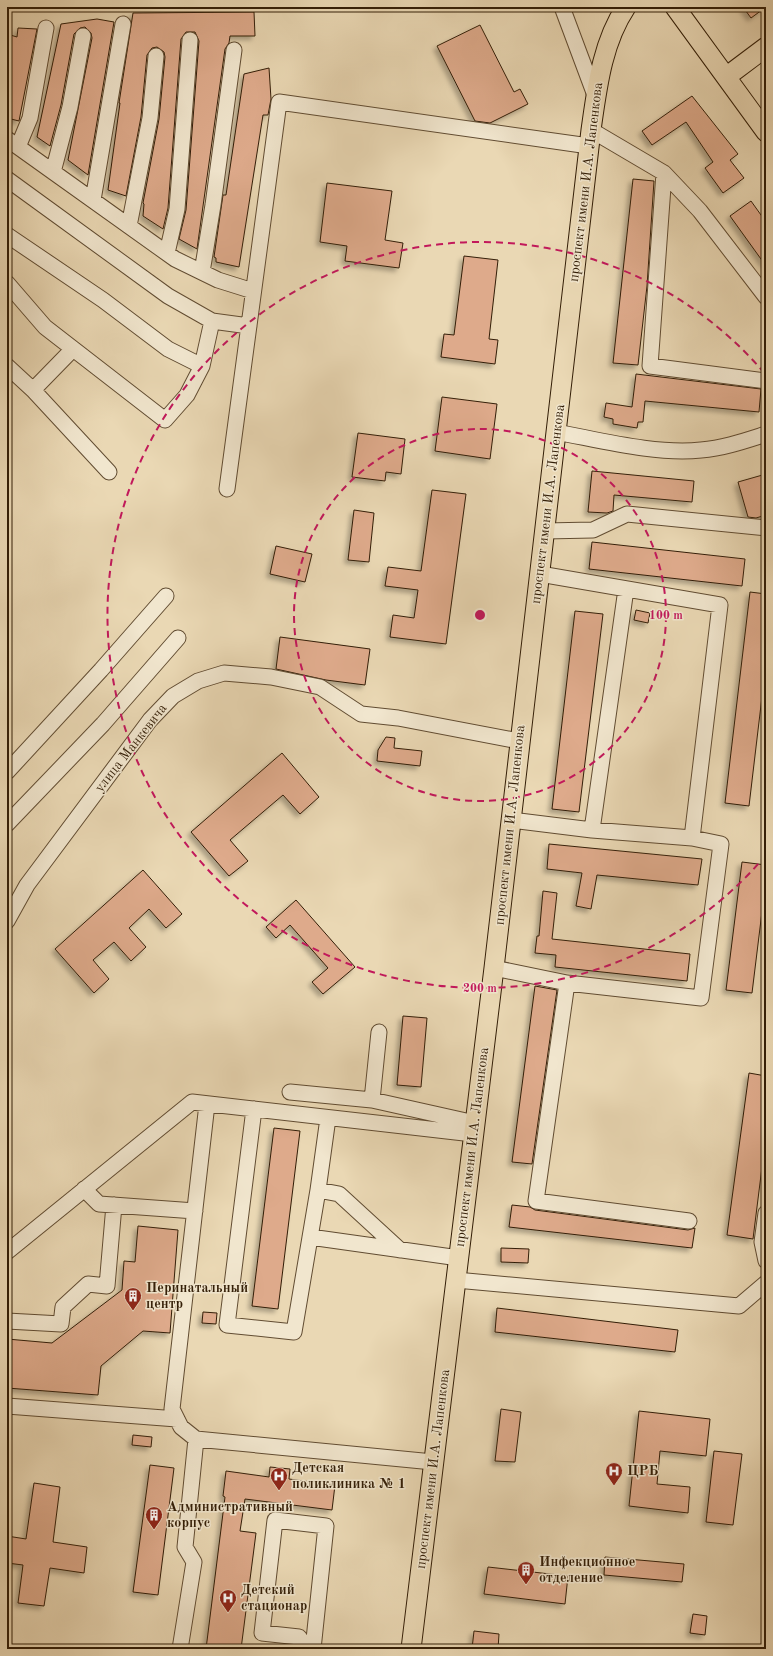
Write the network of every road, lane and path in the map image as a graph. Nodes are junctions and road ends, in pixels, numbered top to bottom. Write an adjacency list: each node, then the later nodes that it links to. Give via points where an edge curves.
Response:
1 (562, 7): 12 (street)
2 (626, 7): 12 (main road, проспект имени И.А. Лапенкова, via 603,59)
3 (675, 7): 11 (main road)
4 (123, 24): 19 (street)
5 (46, 28): 15 (street, via 30,118)
6 (82, 36): 16 (street, via 70,107)
7 (190, 40): 22 (street, via 177,209)
8 (766, 47): 11 (main road)
9 (234, 50): 23 (street)
10 (156, 56): 20 (street, via 150,118)
11 (726, 77): 13 (main road)
12 (596, 98): 14 (main road, проспект имени И.А. Лапенкова)
13 (766, 132)
14 (590, 138): 17 (street); 25 (street, via 279,102); 34 (main road, проспект имени И.А. Лапенкова)
15 (12, 143): 16 (street)
16 (53, 172): 19 (street)
17 (664, 173): 26 (street, via 700,211); 32 (street, via 650,366)
18 (7, 179): 27 (street, via 168,296)
19 (93, 200): 20 (street)
20 (129, 226): 22 (street)
21 (7, 236): 31 (street, via 103,300 168,349)
22 (167, 253): 23 (street)
23 (202, 272): 25 (street)
24 (7, 283): 29 (street, via 45,327)
25 (253, 291): 28 (street)
26 (766, 297)
27 (212, 321): 28 (street); 31 (street)
28 (248, 326): 37 (street)
29 (73, 349): 31 (street, via 166,420 187,395); 33 (street)
30 (7, 366): 33 (street)
31 (202, 366)
32 (766, 381)
33 (33, 390): 36 (street)
34 (556, 432): 35 (street, via 656,449 699,450 728,446); 39 (main road, проспект имени И.А. Лапенкова)
35 (766, 434)
36 (109, 472)
37 (226, 488)
38 (766, 528): 39 (street, via 627,514 593,530)
39 (545, 531): 40 (main road, проспект имени И.А. Лапенкова)
40 (540, 574): 41 (street); 44 (main road, проспект имени И.А. Лапенкова)
41 (626, 588): 48 (street); 49 (street, via 720,605)
42 (166, 596): 45 (street)
43 (178, 638): 47 (street, via 103,724)
44 (519, 741): 46 (main road, проспект имени И.А. Лапенкова); 50 (street, улица Манкевича, via 398,718 361,714 320,688 271,677 224,673 198,681 174,696 150,720 26,885)
45 (7, 772)
46 (511, 820): 48 (street); 51 (main road, проспект имени И.А. Лапенкова)
47 (7, 824)
48 (592, 830): 49 (street)
49 (692, 838): 52 (street, via 721,844 701,998)
50 (7, 921)
51 (494, 968): 52 (street); 59 (main road, проспект имени И.А. Лапенкова)
52 (566, 982): 65 (street, via 536,1201)
53 (379, 1032): 55 (street)
54 (290, 1092): 55 (street)
55 (372, 1100): 59 (street)
56 (207, 1104): 57 (street); 60 (street, via 192,1102); 63 (street)
57 (254, 1109): 58 (street); 66 (street, via 227,1325 294,1332)
58 (328, 1118): 59 (street); 61 (street)
59 (474, 1129): 69 (main road, проспект имени И.А. Лапенкова)
60 (84, 1189): 62 (street, via 99,1204); 68 (street)
61 (318, 1190): 66 (street); 67 (street, via 339,1194)
62 (114, 1205): 63 (street); 73 (street, via 107,1286 88,1284 63,1307 61,1324)
63 (195, 1211): 75 (street, via 172,1409)
64 (766, 1213): 70 (street, via 762,1242)
65 (689, 1221)
66 (310, 1237): 67 (street)
67 (400, 1250): 69 (street)
68 (7, 1252)
69 (459, 1258): 71 (main road, проспект имени И.А. Лапенкова)
70 (766, 1261)
71 (456, 1280): 72 (street, via 739,1306); 77 (main road, проспект имени И.А. Лапенкова)
72 (766, 1283)
73 (7, 1321)
74 (7, 1406): 75 (street)
75 (177, 1419): 76 (street)
76 (196, 1439): 77 (street); 78 (street, via 184,1547 194,1562)
77 (433, 1462): 81 (main road, проспект имени И.А. Лапенкова)
78 (180, 1649)
79 (306, 1649): 80 (street, via 299,1637 262,1633 275,1520 326,1526)
80 (312, 1649)
81 (411, 1649)

